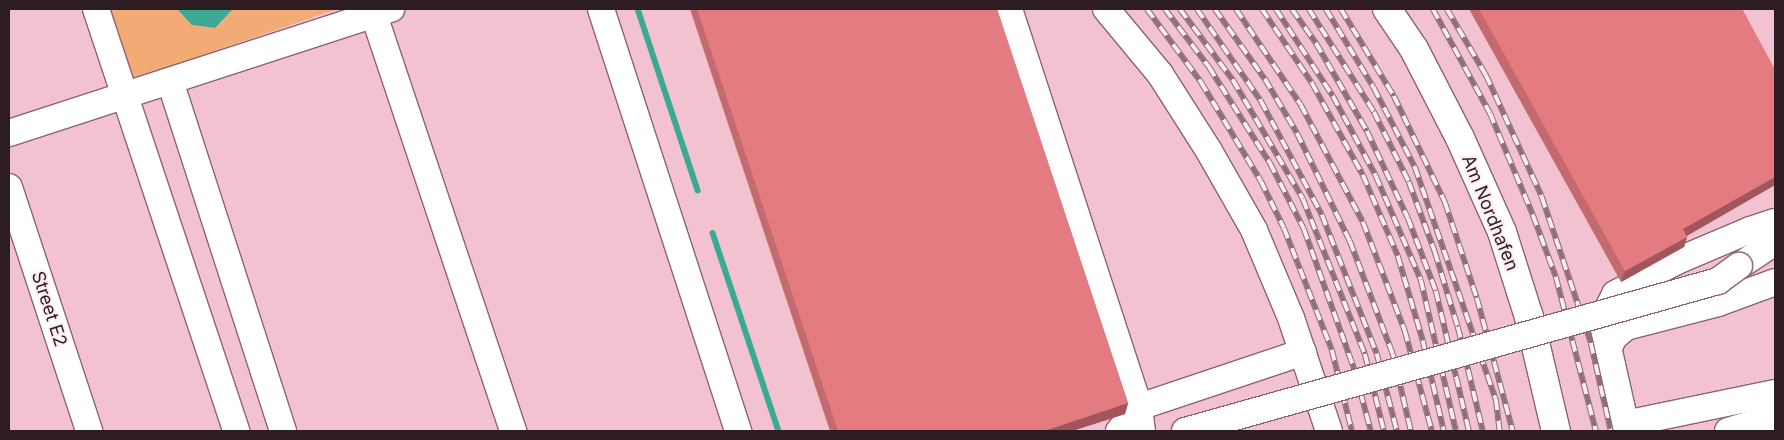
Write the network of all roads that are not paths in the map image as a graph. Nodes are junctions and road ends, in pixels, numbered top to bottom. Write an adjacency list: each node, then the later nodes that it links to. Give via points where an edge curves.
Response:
1 (96, 9): 8 (lane)
2 (601, 9): 24 (lane)
3 (1009, 9): 18 (lane)
4 (1106, 9): 15 (lane, via 1160,74 1209,151 1254,230)
5 (1387, 9): 28 (main road, Am Nordhafen, via 1414,50 1456,130 1502,232 1529,317)
6 (382, 12): 7 (lane); 23 (lane)
7 (170, 81): 8 (lane); 22 (lane)
8 (125, 96): 9 (lane); 21 (lane)
9 (9, 133)
10 (9, 187): 20 (lane, Street E2)
11 (1775, 222): 14 (lane, via 1677,261 1615,294 1602,320)
12 (1775, 242): 26 (lane, bridge, via 1718,280)
13 (1775, 282): 14 (lane, via 1718,303 1626,327 1614,337)
14 (1608, 350): 19 (lane)
15 (1303, 352): 18 (lane); 27 (lane)
16 (1775, 393): 19 (lane)
17 (1775, 417): 29 (lane)
18 (1140, 419): 25 (lane)
19 (1626, 428)
20 (89, 431)
21 (236, 431)
22 (283, 431)
23 (513, 431)
24 (738, 431)
25 (1119, 431)
26 (1185, 431)
27 (1329, 431)
28 (1556, 431)
29 (1728, 431)

